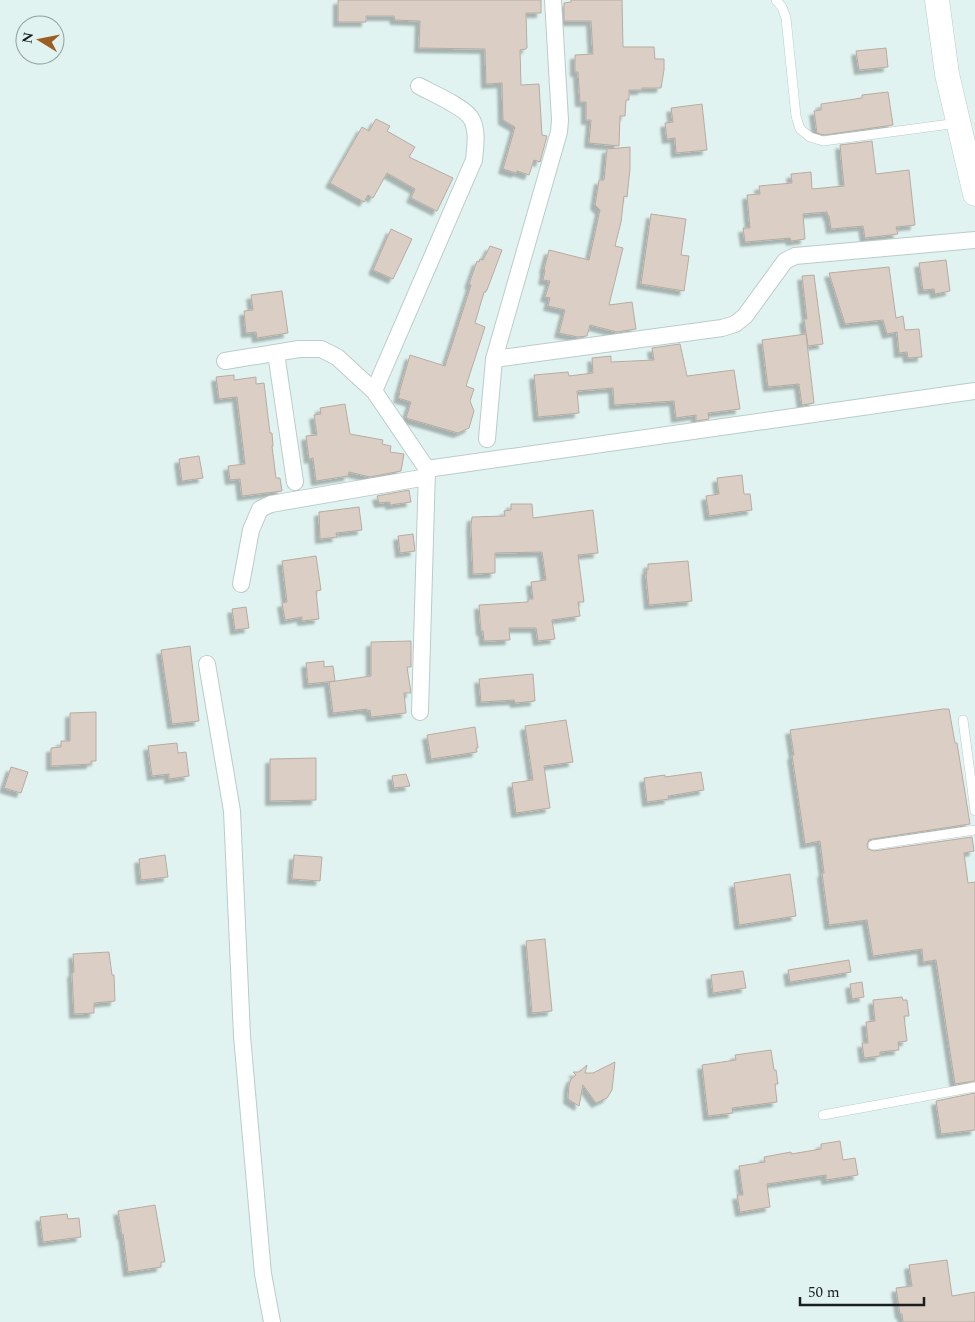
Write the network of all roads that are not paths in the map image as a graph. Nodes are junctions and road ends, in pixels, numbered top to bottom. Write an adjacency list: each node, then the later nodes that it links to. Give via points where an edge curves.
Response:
1 (553, 0): 9 (street, via 559,132)
2 (776, 0): 5 (lane, via 786,18 796,116 800,129 810,137 823,141)
3 (937, 0): 5 (main road)
4 (419, 86): 11 (street, via 466,112 472,119 476,144 474,160)
5 (959, 122): 6 (main road)
6 (975, 194)
7 (975, 240): 9 (street, via 795,256 785,261 745,316 735,324)
8 (276, 353): 10 (street); 11 (street, via 320,349 337,357); 15 (street)
9 (494, 359): 13 (street)
10 (225, 361)
11 (374, 391): 14 (street)
12 (975, 391): 14 (street)
13 (487, 439)
14 (427, 473): 16 (street, via 271,504 260,509 250,530); 18 (street)
15 (295, 482)
16 (241, 584)
17 (207, 664): 25 (street, via 232,811 242,1036 263,1274)
18 (420, 712)
19 (963, 720): 20 (lane)
20 (975, 811)
21 (975, 830): 22 (lane)
22 (873, 845)
23 (975, 1087): 24 (lane)
24 (823, 1114)
25 (272, 1322)

